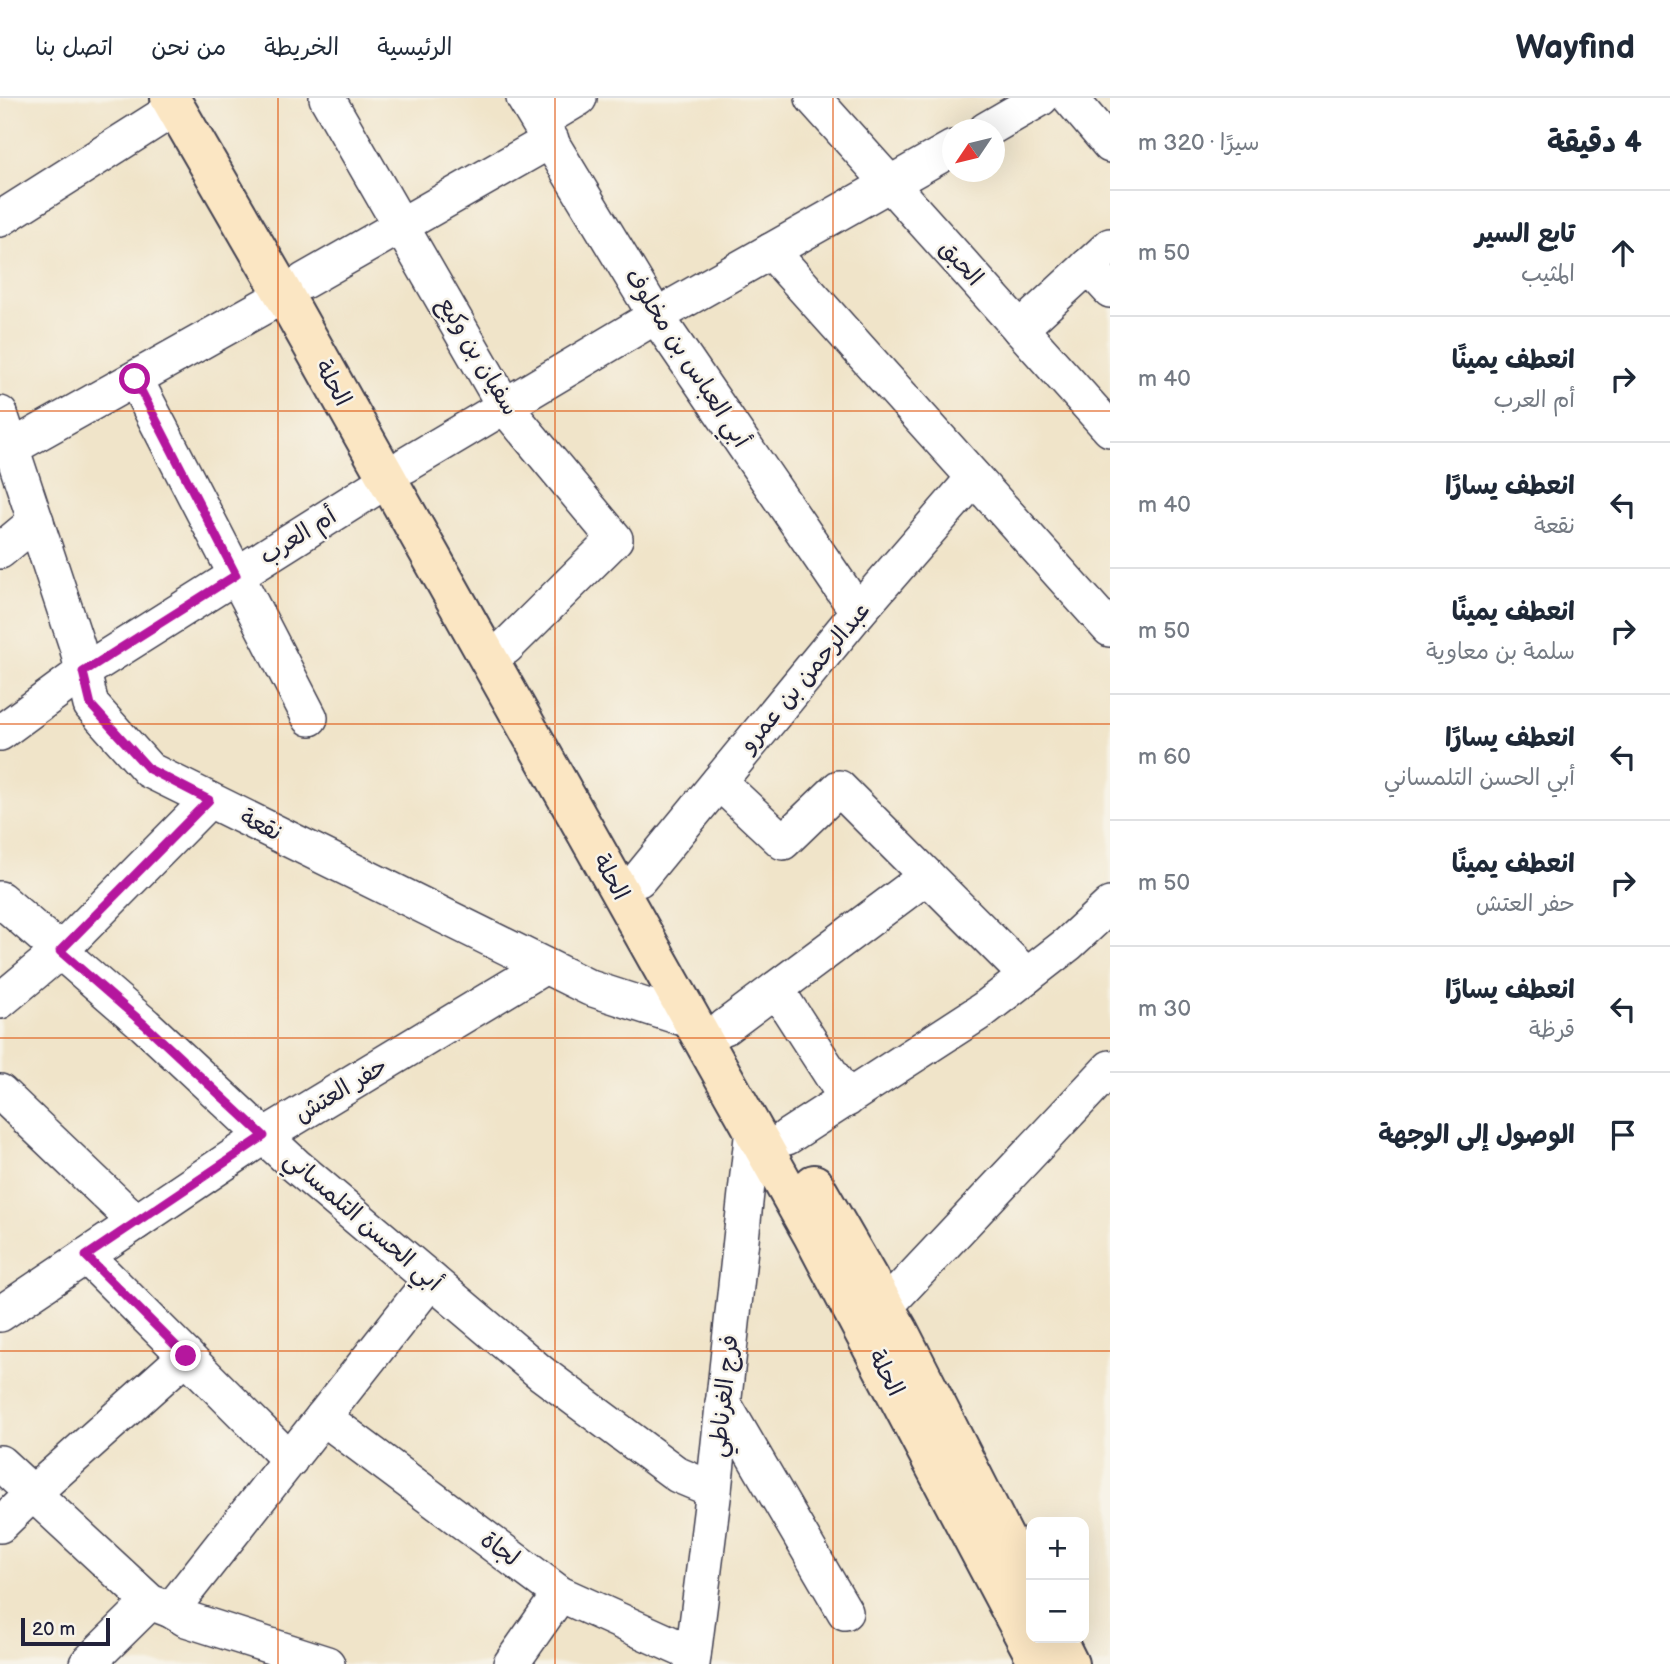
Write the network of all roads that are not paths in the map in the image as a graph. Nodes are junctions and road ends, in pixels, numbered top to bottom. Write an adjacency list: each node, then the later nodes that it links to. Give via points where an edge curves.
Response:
1 (327, 98): 13 (street, سفيان بن وكيع)
2 (579, 98): 8 (street)
3 (813, 98): 11 (street, الحبق)
4 (1041, 98): 7 (street)
5 (1070, 98): 9 (street)
6 (182, 101): 12 (street); 16 (main road, الحلة)
7 (994, 116)
8 (538, 120): 13 (street); 17 (street, أبي العباس بن مخلوف)
9 (1110, 145)
10 (942, 154): 11 (street, أم العرب)
11 (890, 183): 14 (street, أم العرب); 18 (street, الحبق)
12 (0, 219)
13 (401, 225): 16 (street); 20 (street, سفيان بن وكيع)
14 (771, 251): 17 (street, أم العرب); 25 (street)
15 (1103, 267): 18 (street)
16 (294, 288): 19 (street); 24 (main road, الحلة)
17 (656, 316): 20 (street, أم العرب); 29 (street, أبي العباس بن مخلوف)
18 (1020, 329): 22 (street, الحبق)
19 (135, 379): 23 (street); 28 (street)
20 (505, 407): 24 (street, أم العرب); 31 (street, سفيان بن وكيع, via 615,539)
21 (0, 414): 23 (street, نقعة)
22 (1110, 429)
23 (11, 448): 26 (street, نقعة)
24 (397, 473): 28 (street, أم العرب); 31 (main road, الحلة); 46 (main road, الحلة)
25 (974, 478): 29 (street, عبدالرحمن بن عمرو); 30 (street)
26 (36, 521): 27 (street); 32 (street, نقعة)
27 (0, 551)
28 (236, 575): 32 (street, أم العرب); 33 (street)
29 (858, 612): 35 (street, عبدالرحمن بن عمرو)
30 (1110, 629)
31 (506, 647): 38 (main road, الحلة)
32 (83, 672): 34 (street, أم العرب); 36 (street, نقعة, via 91,705 149,769)
33 (310, 718)
34 (0, 733)
35 (719, 782): 37 (street, via 783,842 839,788); 38 (street, عبدالرحمن بن عمرو)
36 (209, 800): 41 (street); 42 (street, نقعة)
37 (927, 876): 43 (street); 44 (street)
38 (639, 879): 46 (main road, الحلة)
39 (0, 898): 41 (street, أبي الحسن التلمساني)
40 (1110, 905): 43 (street)
41 (60, 951): 45 (street); 51 (street, أبي الحسن التلمساني)
42 (545, 966): 46 (street, نقعة, via 590,988); 51 (street, حفر العتش)
43 (1027, 976): 49 (street)
44 (776, 989): 46 (street); 49 (street)
45 (0, 1001)
46 (708, 1024): 50 (main road, الحلة)
47 (1110, 1069): 56 (street)
48 (0, 1092): 52 (street)
49 (847, 1098): 50 (street)
50 (770, 1133): 56 (main road, الحلة); 58 (street, فرج الغرناطي); 69 (main road, الحلة, via 812,1234)
51 (264, 1136): 52 (street, حفر العتش); 54 (street, أبي الحسن التلمساني)
52 (136, 1222): 53 (street, حفر العتش)
53 (86, 1256): 55 (street, حفر العتش); 57 (street)
54 (431, 1280): 59 (street); 62 (street, أبي الحسن التلمساني, via 541,1373 678,1475)
55 (3, 1306)
56 (885, 1307): 65 (main road, الحلة)
57 (186, 1356): 60 (street); 63 (street)
58 (723, 1403): 62 (street, فرج الغرناطي); 68 (street)
59 (323, 1417): 60 (street); 66 (street, لجاة)
60 (289, 1460): 67 (street)
61 (0, 1463): 63 (street)
62 (713, 1490): 70 (street, فرج الغرناطي)
63 (33, 1493): 64 (street); 67 (street)
64 (0, 1525)
65 (1026, 1580)
66 (560, 1594): 70 (street, لجاة); 73 (street)
67 (160, 1606): 71 (street); 72 (street, via 186,1619)
68 (845, 1612)
69 (1046, 1658)
70 (692, 1659)
71 (87, 1664)
72 (327, 1664)
73 (511, 1664)

